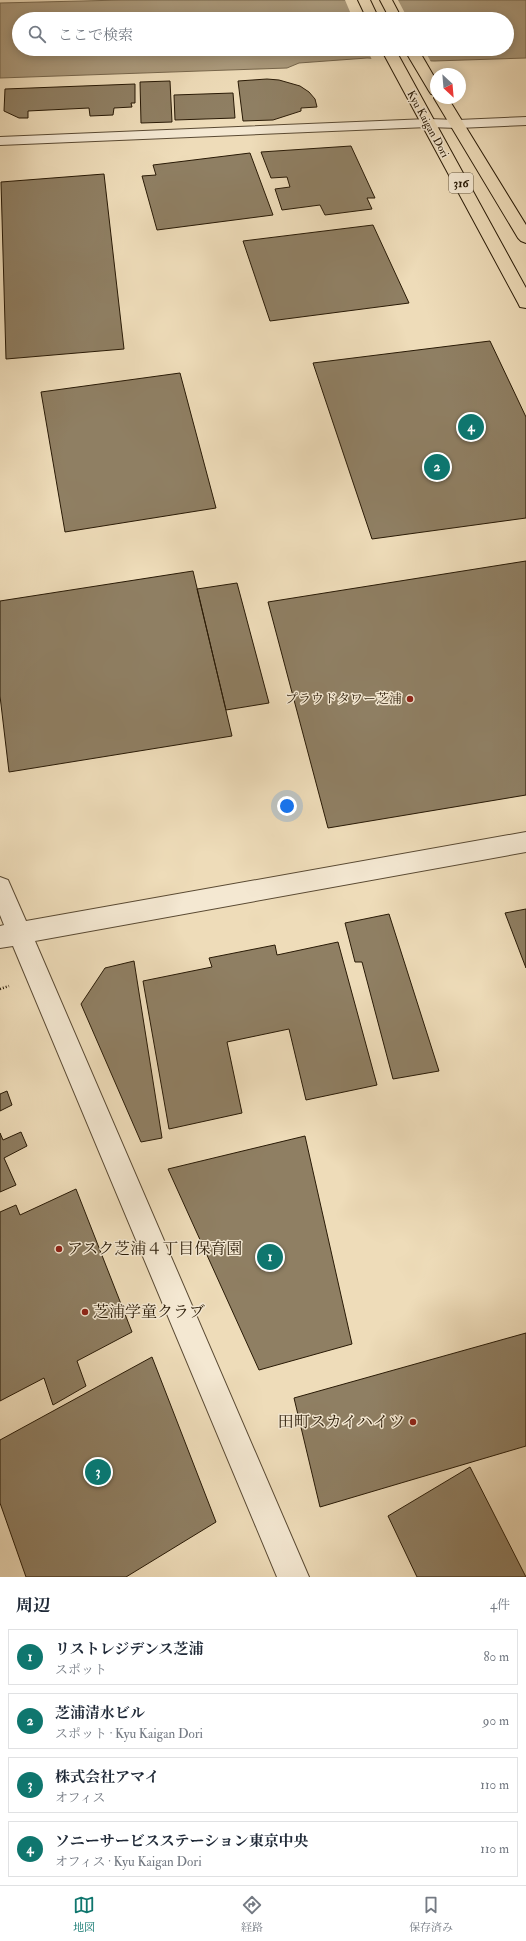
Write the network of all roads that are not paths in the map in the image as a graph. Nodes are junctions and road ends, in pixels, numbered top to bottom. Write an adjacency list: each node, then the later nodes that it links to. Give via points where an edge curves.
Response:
1 (364, 0): 3 (main road)
2 (386, 0): 4 (main road)
3 (370, 12)
4 (392, 12)
5 (392, 56): 10 (main road, Kyu Kaigan Dori / 316)
6 (415, 56): 7 (main road, Kyu Kaigan Dori)
7 (430, 81)
8 (445, 104): 11 (main road, Kyu Kaigan Dori / 316)
9 (526, 121): 11 (street)
10 (428, 123): 11 (street); 12 (street); 14 (main road, Kyu Kaigan Dori / 316)
11 (458, 124): 13 (main road, Kyu Kaigan Dori / 316)
12 (0, 141)
13 (526, 238)
14 (526, 303)
15 (526, 842): 17 (street)
16 (0, 887): 17 (street)
17 (10, 936): 18 (street)
18 (294, 1577)

